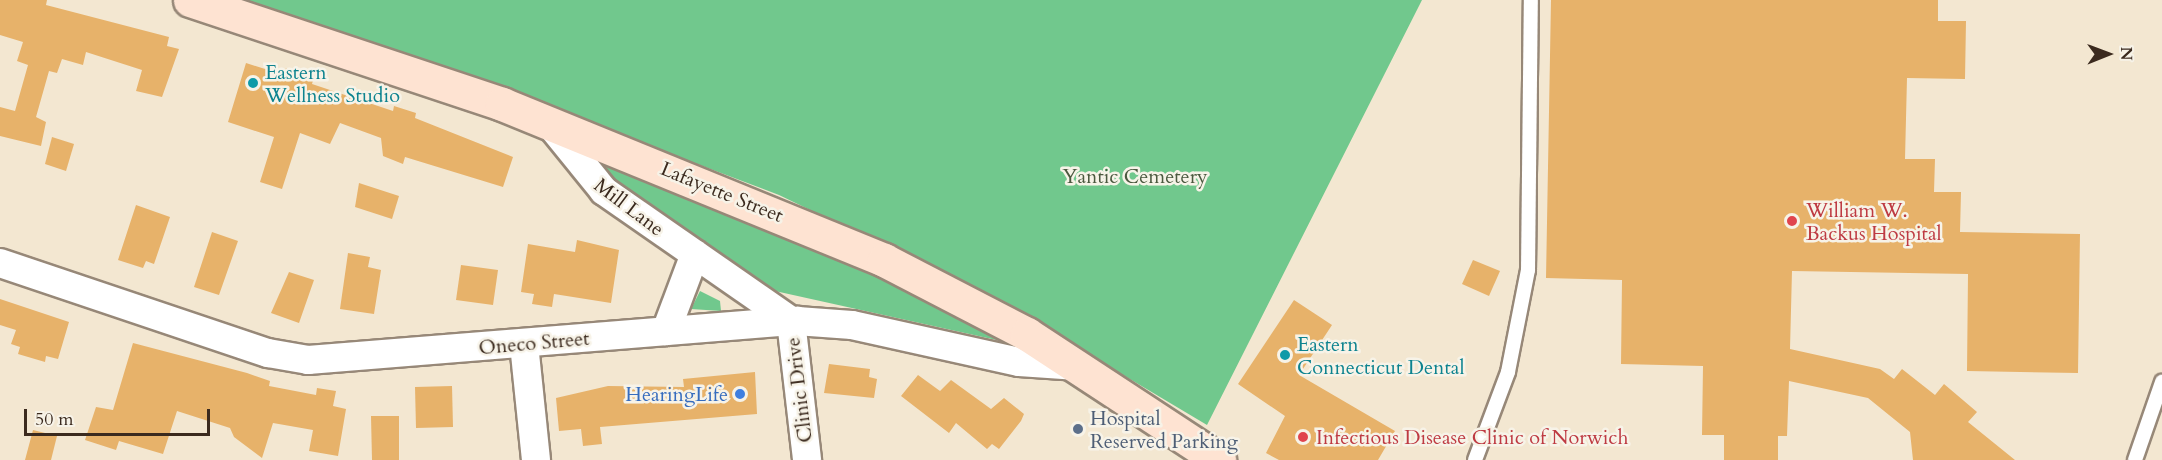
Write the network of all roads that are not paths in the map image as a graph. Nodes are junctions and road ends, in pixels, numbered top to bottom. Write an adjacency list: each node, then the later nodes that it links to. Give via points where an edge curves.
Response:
1 (190, 0): 3 (street, Lafayette Street)
2 (1531, 0): 14 (lane, via 1528,270 1508,372)
3 (549, 123): 4 (street, Mill Lane, via 594,182); 9 (street, Lafayette Street, via 884,260 992,314)
4 (695, 254): 6 (street, Mill Lane); 7 (street)
5 (0, 263): 8 (street, Oneco Street, via 296,359)
6 (791, 321): 7 (street, Oneco Street); 9 (street, Oneco Street, via 852,325 1019,362); 12 (street, Clinic Drive)
7 (666, 331): 8 (street, Oneco Street)
8 (524, 344): 11 (street)
9 (1078, 366): 13 (street, Lafayette Street)
10 (2162, 382): 15 (lane)
11 (536, 460)
12 (807, 460)
13 (1218, 460)
14 (1475, 460)
15 (2135, 460)

